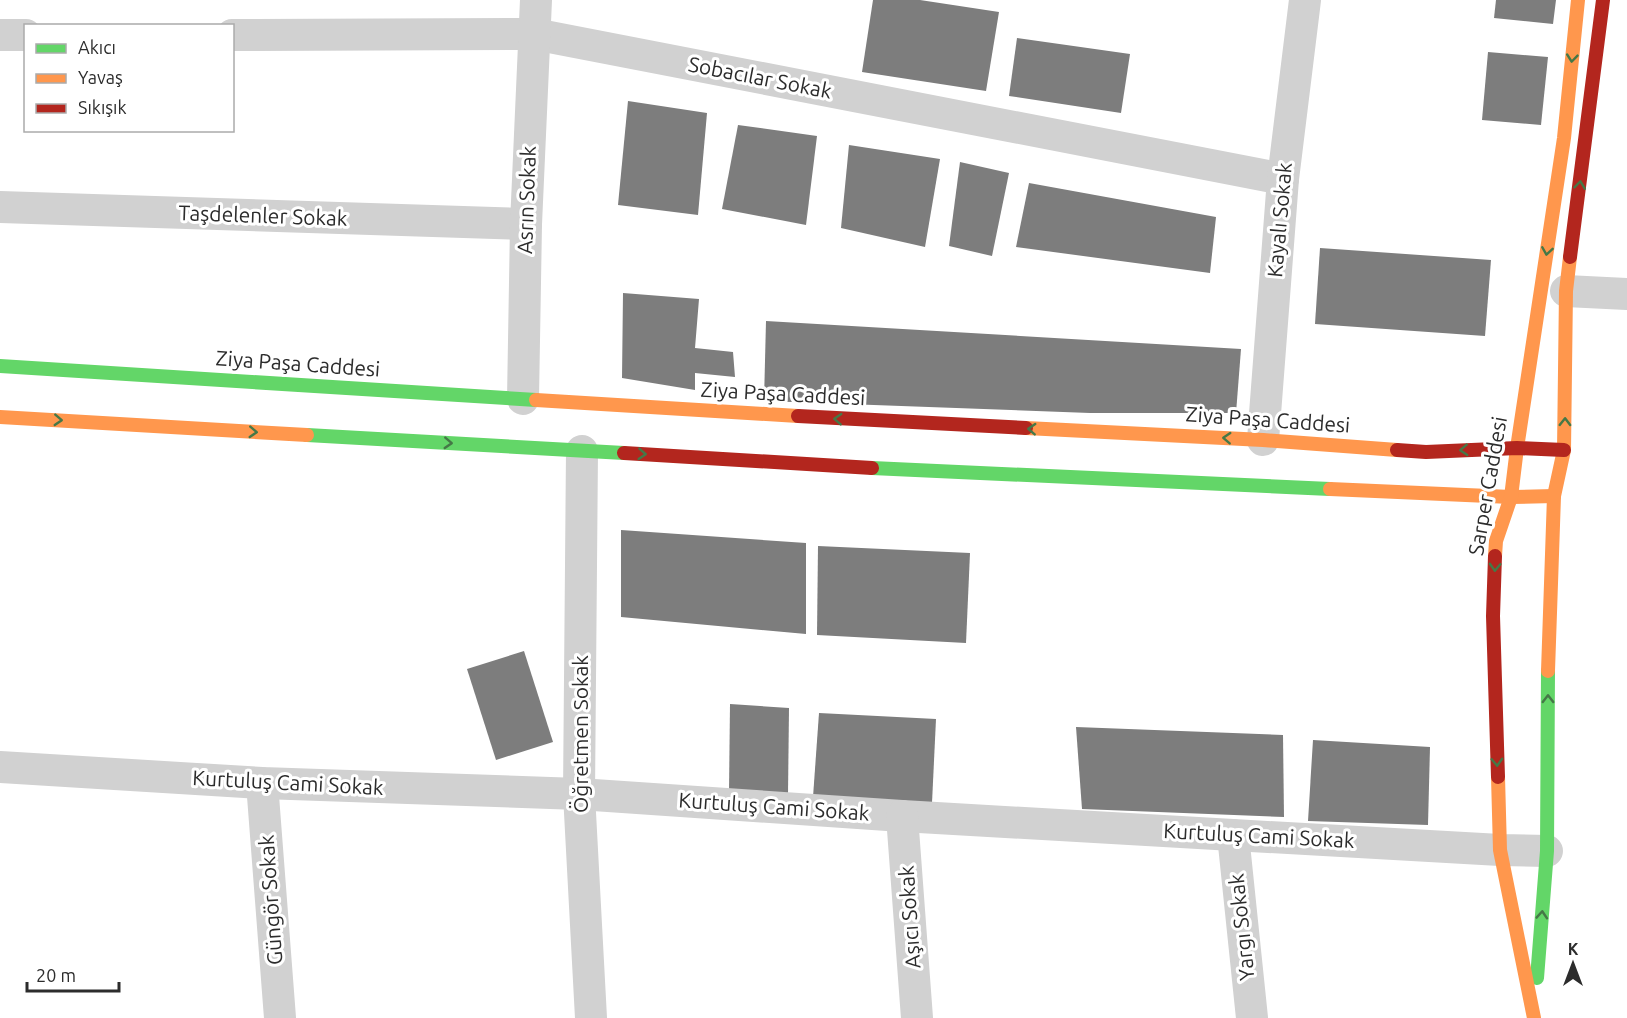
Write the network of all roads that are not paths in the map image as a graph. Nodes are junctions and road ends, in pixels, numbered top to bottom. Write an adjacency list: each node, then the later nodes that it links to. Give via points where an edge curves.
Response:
1 (536, 0): 6 (street, Asrın Sokak)
2 (1305, 0): 9 (street, Kayalı Sokak)
3 (1578, 0): 18 (main road, Sarper Caddesi, one-way to 18, via 1564,138)
4 (1603, 0): 12 (main road, Sarper Caddesi, one-way to 4)
5 (234, 34): 6 (street, Sobacılar Sokak)
6 (534, 34): 9 (street, Sobacılar Sokak); 11 (street, Asrın Sokak)
7 (0, 35): 8 (street)
8 (24, 35)
9 (1283, 180): 17 (street, Kayalı Sokak)
10 (0, 207): 11 (street, Taşdelenler Sokak)
11 (526, 224): 15 (street, Asrın Sokak)
12 (1566, 291): 13 (street); 19 (main road, Sarper Caddesi, one-way to 12)
13 (1627, 294)
14 (0, 366): 15 (main road, Ziya Paşa Caddesi)
15 (523, 399): 17 (main road, Ziya Paşa Caddesi, one-way to 15)
16 (0, 417): 20 (main road, one-way to 20)
17 (1263, 440): 18 (main road, Ziya Paşa Caddesi, one-way to 17, via 1426,452)
18 (1517, 448): 19 (main road, Ziya Paşa Caddesi); 22 (main road, Sarper Caddesi)
19 (1564, 450): 21 (main road, Sarper Caddesi)
20 (582, 451): 22 (main road, one-way to 22); 25 (street, Öğretmen Sokak)
21 (1554, 496): 22 (main road); 29 (main road, Sarper Caddesi, one-way to 21, via 1548,634)
22 (1511, 497): 28 (main road, Sarper Caddesi, one-way to 28, via 1496,541 1493,616)
23 (0, 767): 24 (street, Kurtuluş Cami Sokak)
24 (262, 783): 25 (street, Kurtuluş Cami Sokak); 31 (street, Güngör Sokak)
25 (579, 794): 26 (street, Kurtuluş Cami Sokak); 32 (street, Öğretmen Sokak)
26 (902, 816): 27 (street, Kurtuluş Cami Sokak); 33 (street, Aşıcı Sokak)
27 (1233, 835): 28 (street, Kurtuluş Cami Sokak); 34 (street, Yargı Sokak)
28 (1500, 850): 29 (street, Kurtuluş Cami Sokak); 30 (main road, Sarper Caddesi)
29 (1547, 851): 30 (main road, Sarper Caddesi, one-way to 29)
30 (1534, 1017)
31 (280, 1018)
32 (591, 1018)
33 (917, 1018)
34 (1252, 1018)

